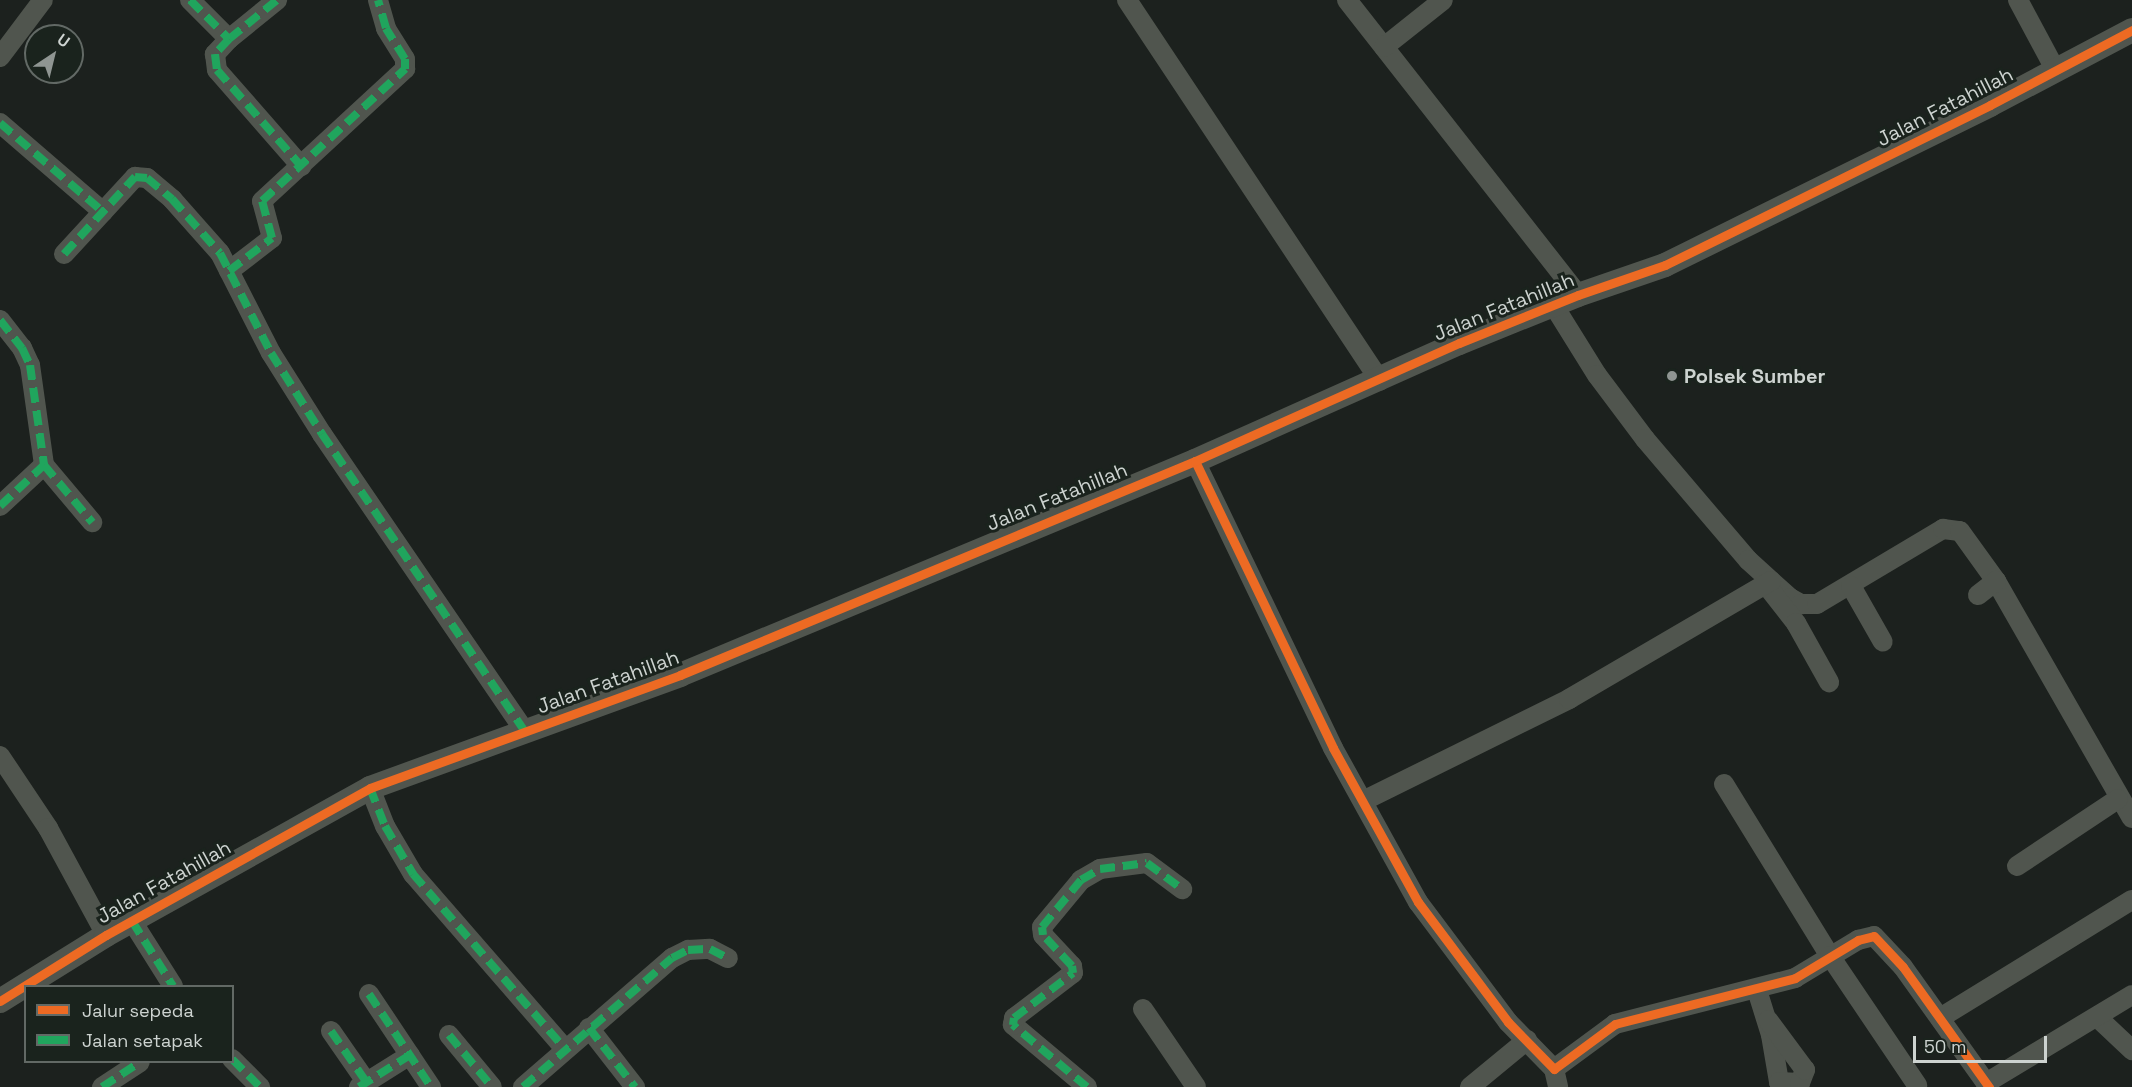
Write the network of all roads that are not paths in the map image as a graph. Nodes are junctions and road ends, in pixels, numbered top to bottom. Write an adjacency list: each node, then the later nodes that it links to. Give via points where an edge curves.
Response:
1 (43, 0): 12 (street)
2 (190, 0): 10 (street)
3 (277, 0): 10 (street)
4 (378, 0): 15 (street, via 386,28 405,59 405,69)
5 (1127, 0): 22 (street)
6 (1347, 0): 11 (street)
7 (1443, 0): 11 (street)
8 (2018, 0): 13 (street)
9 (2132, 30): 13 (street, Jalan Fatahillah)
10 (230, 39): 15 (street, via 214,54 217,70)
11 (1384, 47): 19 (street)
12 (0, 57)
13 (2056, 71): 19 (street, Jalan Fatahillah, via 1665,265)
14 (0, 123): 16 (street)
15 (301, 166): 18 (street, via 261,203 273,233 270,243)
16 (104, 212): 17 (street); 18 (street, via 132,179 147,178 179,206 220,253)
17 (64, 254)
18 (229, 271): 33 (street, via 271,353 316,425)
19 (1578, 295): 20 (street, Jalan Fatahillah)
20 (1554, 306): 22 (street, Jalan Fatahillah, via 1459,343); 28 (street, via 1597,375 1645,439)
21 (0, 320): 24 (street, via 30,365)
22 (1380, 381): 23 (street, Jalan Fatahillah)
23 (1195, 461): 33 (street, Jalan Fatahillah, via 680,675); 38 (street, via 1333,748)
24 (44, 465): 25 (street); 26 (street)
25 (0, 506)
26 (92, 522)
27 (1996, 581): 29 (street, via 1967,538 1951,528 1943,529); 30 (street); 37 (street)
28 (1769, 582): 29 (street, via 1801,604 1817,604); 32 (street); 38 (street, via 1569,699)
29 (1851, 586): 31 (street)
30 (1977, 596)
31 (1883, 642)
32 (1829, 682)
33 (525, 732): 36 (street, Jalan Fatahillah)
34 (0, 756): 44 (street, via 48,828)
35 (1724, 784): 45 (street)
36 (370, 788): 43 (street, Jalan Fatahillah); 62 (street, via 385,826 413,874)
37 (2118, 799): 39 (street); 40 (street)
38 (1365, 800): 61 (street, via 1418,902 1488,997)
39 (2132, 818)
40 (2017, 866)
41 (1182, 888): 77 (street, via 1147,863 1100,869 1081,880 1042,927 1042,935 1072,966 1073,973 1012,1023)
42 (2132, 900): 55 (street)
43 (132, 921): 44 (street, Jalan Fatahillah); 48 (street)
44 (106, 935): 47 (street, Jalan Fatahillah)
45 (1830, 956): 50 (street, via 1795,978); 55 (street, via 1868,936 1881,940); 69 (street)
46 (728, 958): 58 (street, via 710,949 688,950 672,958)
47 (26, 985)
48 (172, 985)
49 (24, 986): 53 (street, Jalan Fatahillah)
50 (1757, 990): 57 (street); 67 (street, via 1616,1024)
51 (369, 994): 64 (street)
52 (2132, 995): 56 (street)
53 (0, 1001)
54 (1143, 1009): 78 (street)
55 (1940, 1018): 70 (street)
56 (2098, 1018): 63 (street); 70 (street)
57 (1767, 1020)
58 (589, 1028): 62 (street); 76 (street)
59 (331, 1031): 68 (street)
60 (449, 1035): 74 (street)
61 (1527, 1040): 67 (street); 79 (street)
62 (564, 1049): 75 (street)
63 (2132, 1050)
64 (410, 1055): 68 (street); 73 (street)
65 (234, 1061): 72 (street)
66 (138, 1063): 71 (street)
67 (1556, 1078)
68 (363, 1085)
69 (1917, 1085)
70 (1987, 1085)
71 (102, 1087)
72 (260, 1087)
73 (431, 1087)
74 (492, 1087)
75 (523, 1087)
76 (635, 1087)
77 (1087, 1087)
78 (1196, 1087)
79 (1470, 1087)

